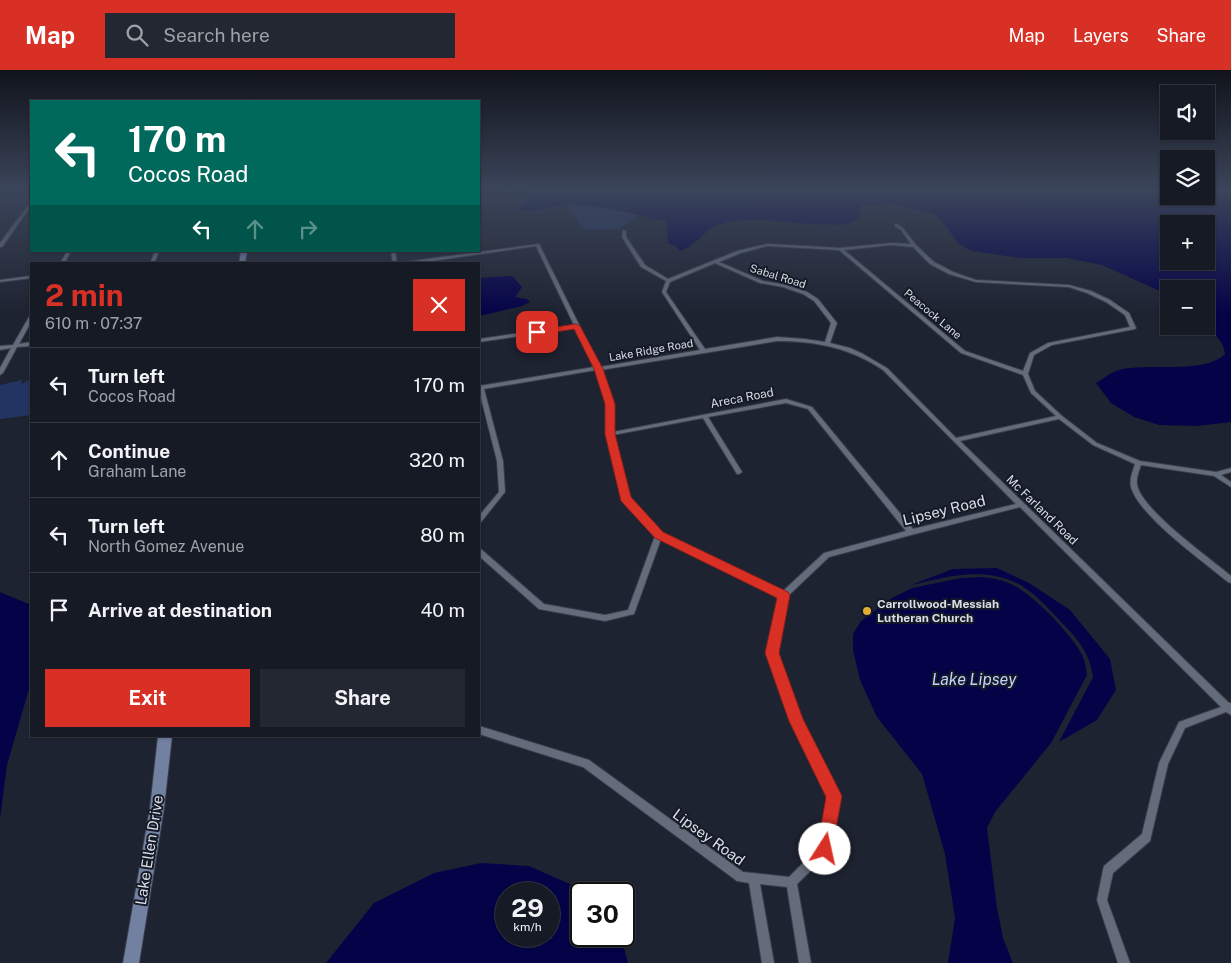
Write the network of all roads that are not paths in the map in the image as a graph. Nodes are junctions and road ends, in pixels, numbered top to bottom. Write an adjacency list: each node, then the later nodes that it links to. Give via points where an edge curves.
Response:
1 (11, 231): 4 (street)
2 (624, 231): 11 (street, via 643,266)
3 (903, 231): 5 (street)
4 (0, 246)
5 (914, 246): 6 (street, via 891,244); 22 (street, via 932,263 976,281 1069,286 1108,301 1127,314 1133,328 1050,344 1032,354)
6 (840, 249): 8 (street, via 767,245); 22 (street, Peacock Lane, via 963,352)
7 (414, 262): 13 (street, via 537,245)
8 (715, 262): 11 (street); 16 (street, Sabal Road, via 762,282 805,293 816,300 834,323)
9 (30, 277): 10 (street)
10 (0, 281)
11 (668, 281): 19 (street, via 664,292)
12 (30, 320): 17 (street)
13 (576, 326): 14 (street); 20 (street)
14 (480, 341)
15 (30, 344): 17 (street)
16 (827, 344): 19 (street, Lake Ridge Road, via 800,338 777,339); 27 (street, Mc Farland Road, via 872,360 885,369)
17 (15, 346): 18 (street); 21 (street)
18 (0, 348)
19 (703, 351): 20 (street, Lake Ridge Road)
20 (598, 369): 23 (street, Lake Ridge Road); 26 (street, via 610,404)
21 (0, 373)
22 (1025, 374): 25 (street, via 1033,392)
23 (480, 388): 34 (street, via 500,461 502,492)
24 (704, 416): 26 (street, Areca Road); 30 (street); 35 (street, Areca Road, via 786,401 810,408)
25 (1060, 417): 27 (street); 28 (street, via 1095,444)
26 (610, 434): 36 (street, via 625,499)
27 (954, 440): 33 (street, Mc Farland Road)
28 (1139, 463): 31 (street); 38 (street, via 1134,486 1143,501)
29 (1231, 470): 31 (street)
30 (739, 472)
31 (1216, 474): 32 (street)
32 (1231, 485)
33 (1020, 505): 35 (street, Lipsey Road); 40 (street, Mc Farland Road)
34 (480, 519)
35 (911, 532): 39 (street, Lipsey Road, via 827,555)
36 (659, 535): 37 (street, via 632,612 605,618 542,606); 39 (street)
37 (480, 553)
38 (1231, 580)
39 (784, 595): 44 (street, via 772,653 796,721 834,796 825,849)
40 (1230, 708): 48 (street, via 1182,725 1164,762 1146,836 1108,870 1102,900)
41 (480, 730): 43 (street, Lipsey Road, via 586,763 741,877)
42 (165, 737): 45 (street, Lake Ellen Drive)
43 (754, 880): 44 (street, Lipsey Road); 46 (street)
44 (791, 882): 47 (street)
45 (132, 963)
46 (768, 963)
47 (805, 963)
48 (1124, 963)

